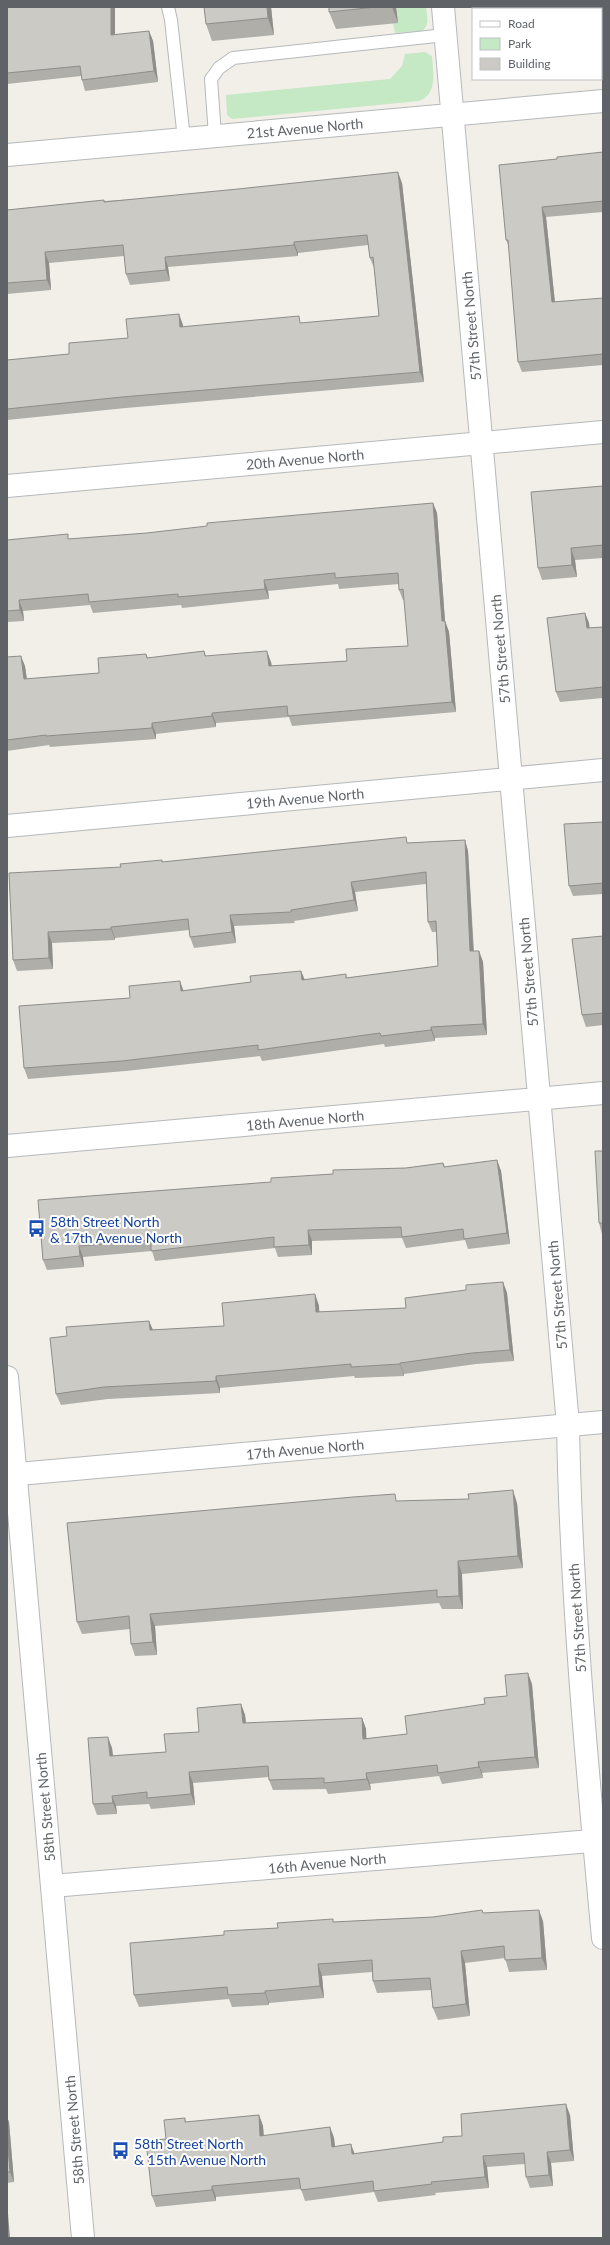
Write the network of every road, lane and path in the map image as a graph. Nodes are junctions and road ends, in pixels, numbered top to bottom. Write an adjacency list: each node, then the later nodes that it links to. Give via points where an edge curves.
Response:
1 (168, 7): 7 (lane)
2 (443, 7): 3 (street, 57th Street North)
3 (445, 35): 5 (street, 57th Street North); 6 (lane, via 233,58 219,68 211,79)
4 (603, 101): 5 (street, 21st Avenue North)
5 (452, 114): 6 (street, 21st Avenue North); 10 (street, 57th Street North)
6 (214, 136): 7 (street, 21st Avenue North)
7 (184, 139): 8 (street, 21st Avenue North)
8 (7, 155)
9 (603, 432): 10 (street, 20th Avenue North)
10 (481, 443): 11 (street, 20th Avenue North); 13 (street, 57th Street North)
11 (7, 486)
12 (603, 770): 13 (street, 19th Avenue North)
13 (511, 779): 14 (street, 19th Avenue North); 16 (street, 57th Street North)
14 (7, 826)
15 (603, 1093): 16 (street, 18th Avenue North)
16 (539, 1099): 17 (street, 18th Avenue North); 20 (street, 57th Street North)
17 (7, 1146)
18 (7, 1376): 21 (street, 58th Street North)
19 (603, 1422): 20 (street, 17th Avenue North)
20 (568, 1425): 21 (street, 17th Avenue North); 22 (street, 57th Street North, via 570,1521)
21 (11, 1475): 23 (street, 58th Street North)
22 (598, 1840): 23 (street, 16th Avenue North); 24 (street, 57th Street North)
23 (52, 1886): 25 (street, 58th Street North)
24 (603, 1938)
25 (83, 2238)

